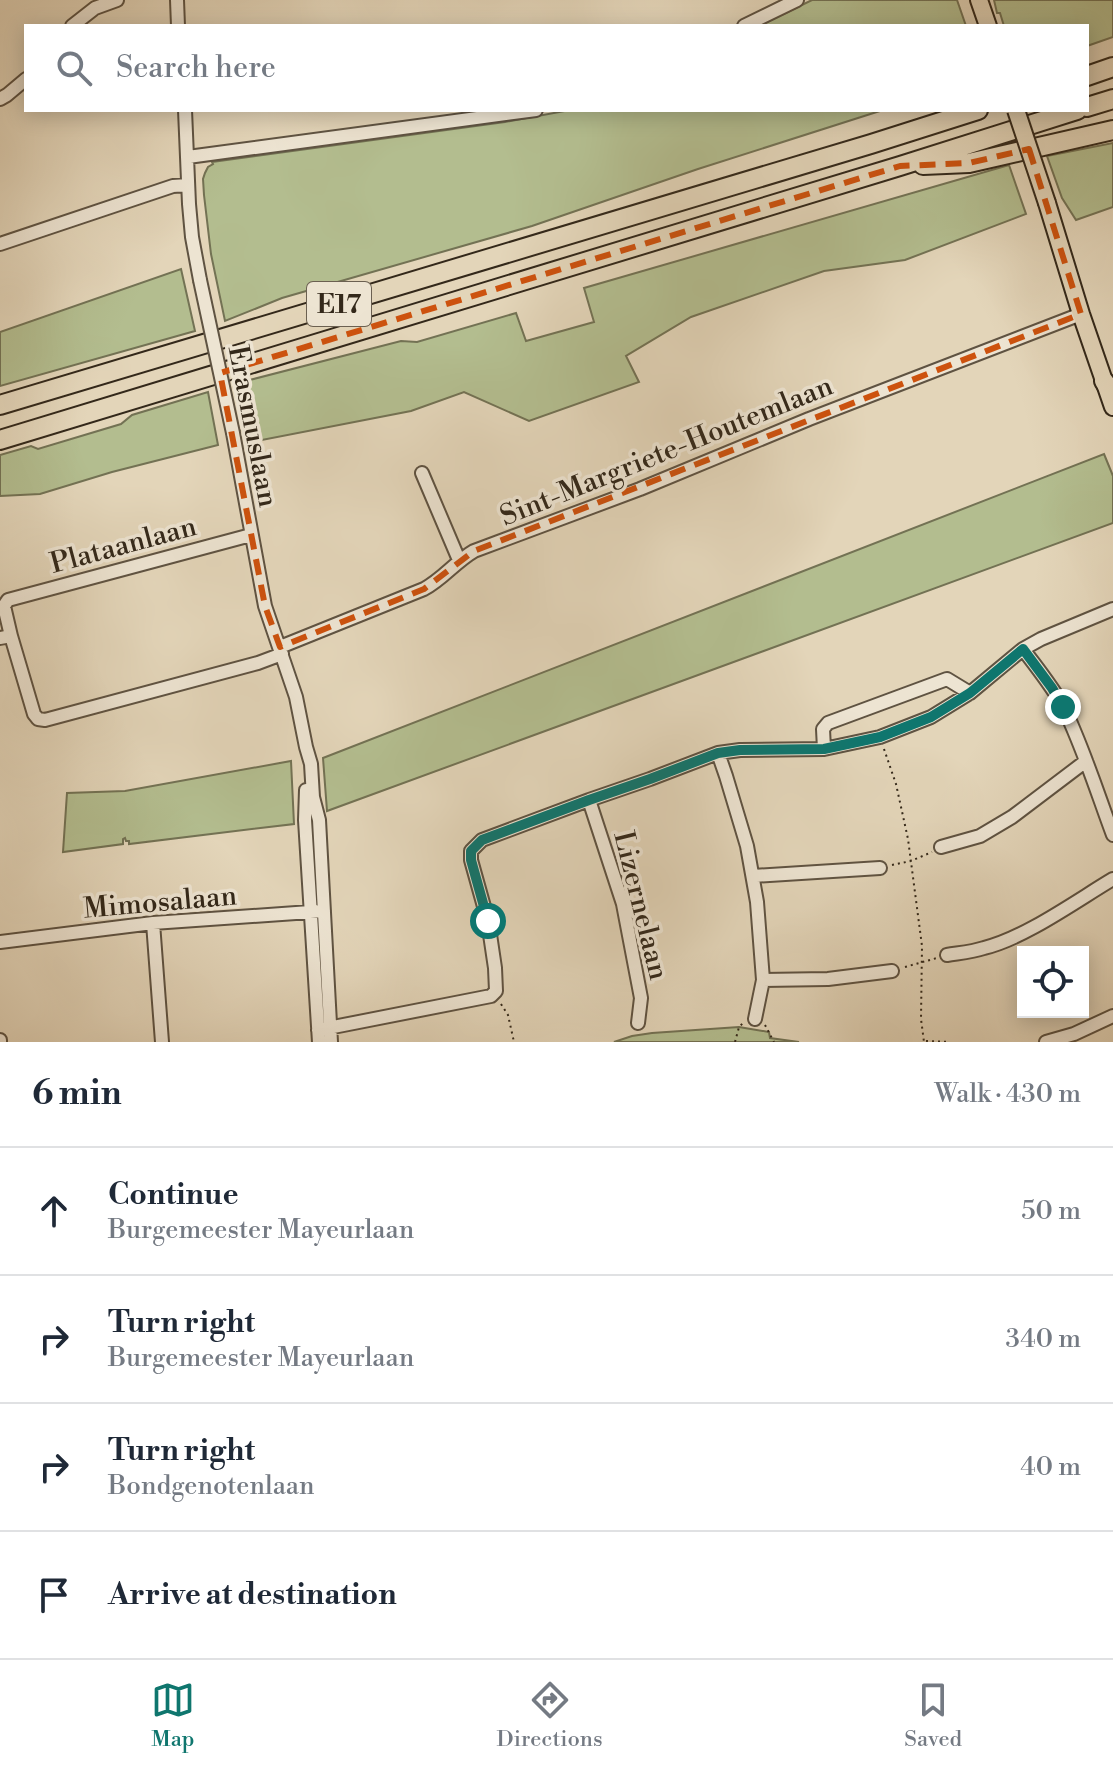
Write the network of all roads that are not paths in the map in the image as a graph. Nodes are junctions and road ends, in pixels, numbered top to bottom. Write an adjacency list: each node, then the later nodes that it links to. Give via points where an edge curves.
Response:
1 (117, 0): 6 (street)
2 (177, 0): 7 (street)
3 (797, 0): 8 (street)
4 (979, 0): 5 (main road)
5 (986, 22)
6 (75, 24)
7 (178, 24)
8 (748, 24)
9 (1112, 67): 10 (highway)
10 (1089, 75)
11 (24, 81): 12 (street)
12 (0, 99)
13 (1113, 99): 14 (highway)
14 (1089, 106)
15 (185, 112): 21 (street, Erasmuslaan)
16 (521, 112): 21 (street)
17 (972, 112): 27 (highway, E17)
18 (1017, 112): 25 (main road, bridge)
19 (1071, 112): 22 (highway, E17)
20 (1113, 130): 22 (highway, via 969,163)
21 (188, 157): 23 (street, Erasmuslaan)
22 (900, 166): 29 (highway, E17)
23 (188, 185): 24 (street); 31 (street, Erasmuslaan, bridge, via 192,237)
24 (0, 244)
25 (1081, 314): 26 (main road); 32 (street, Sint-Margriete-Houtemlaan)
26 (1108, 388): 28 (main road)
27 (0, 405)
28 (1113, 407)
29 (0, 440)
30 (422, 473): 32 (street)
31 (251, 535): 34 (street, Plataanlaan, via 8,600); 36 (street, Erasmuslaan, via 265,606)
32 (459, 560): 36 (street, Sint-Margriete-Houtemlaan, via 438,582)
33 (1113, 609): 35 (street)
34 (6, 637): 36 (street, Sint-Margriete-Houtemlaan, via 34,714 45,720 258,663)
35 (1023, 649): 37 (street); 41 (street, via 1063,707)
36 (281, 651): 38 (street, Erasmuslaan)
37 (970, 693): 39 (street, via 931,717 880,737); 39 (street, via 947,679 828,723 823,729)
38 (306, 747): 48 (street, via 319,820); 49 (street)
39 (824, 749): 40 (street)
40 (718, 753): 42 (street); 46 (street)
41 (1086, 761): 43 (street); 44 (street, via 980,836)
42 (589, 800): 57 (street, Lizernelaan, via 623,904 641,998); 58 (street, via 482,840 471,851 495,968 496,991 491,996)
43 (1113, 835)
44 (941, 847)
45 (880, 868): 46 (street)
46 (753, 876): 54 (street)
47 (1113, 879): 52 (street, via 1008,939)
48 (324, 911): 49 (street, Mimosalaan); 58 (street)
49 (311, 912): 50 (street, Mimosalaan); 58 (street)
50 (153, 923): 51 (street, Mimosalaan); 59 (street)
51 (0, 942)
52 (947, 955)
53 (892, 971): 54 (street)
54 (763, 980): 56 (street)
55 (1113, 1016): 60 (street)
56 (755, 1019)
57 (638, 1023)
58 (324, 1036)
59 (162, 1042)
60 (1046, 1042)

